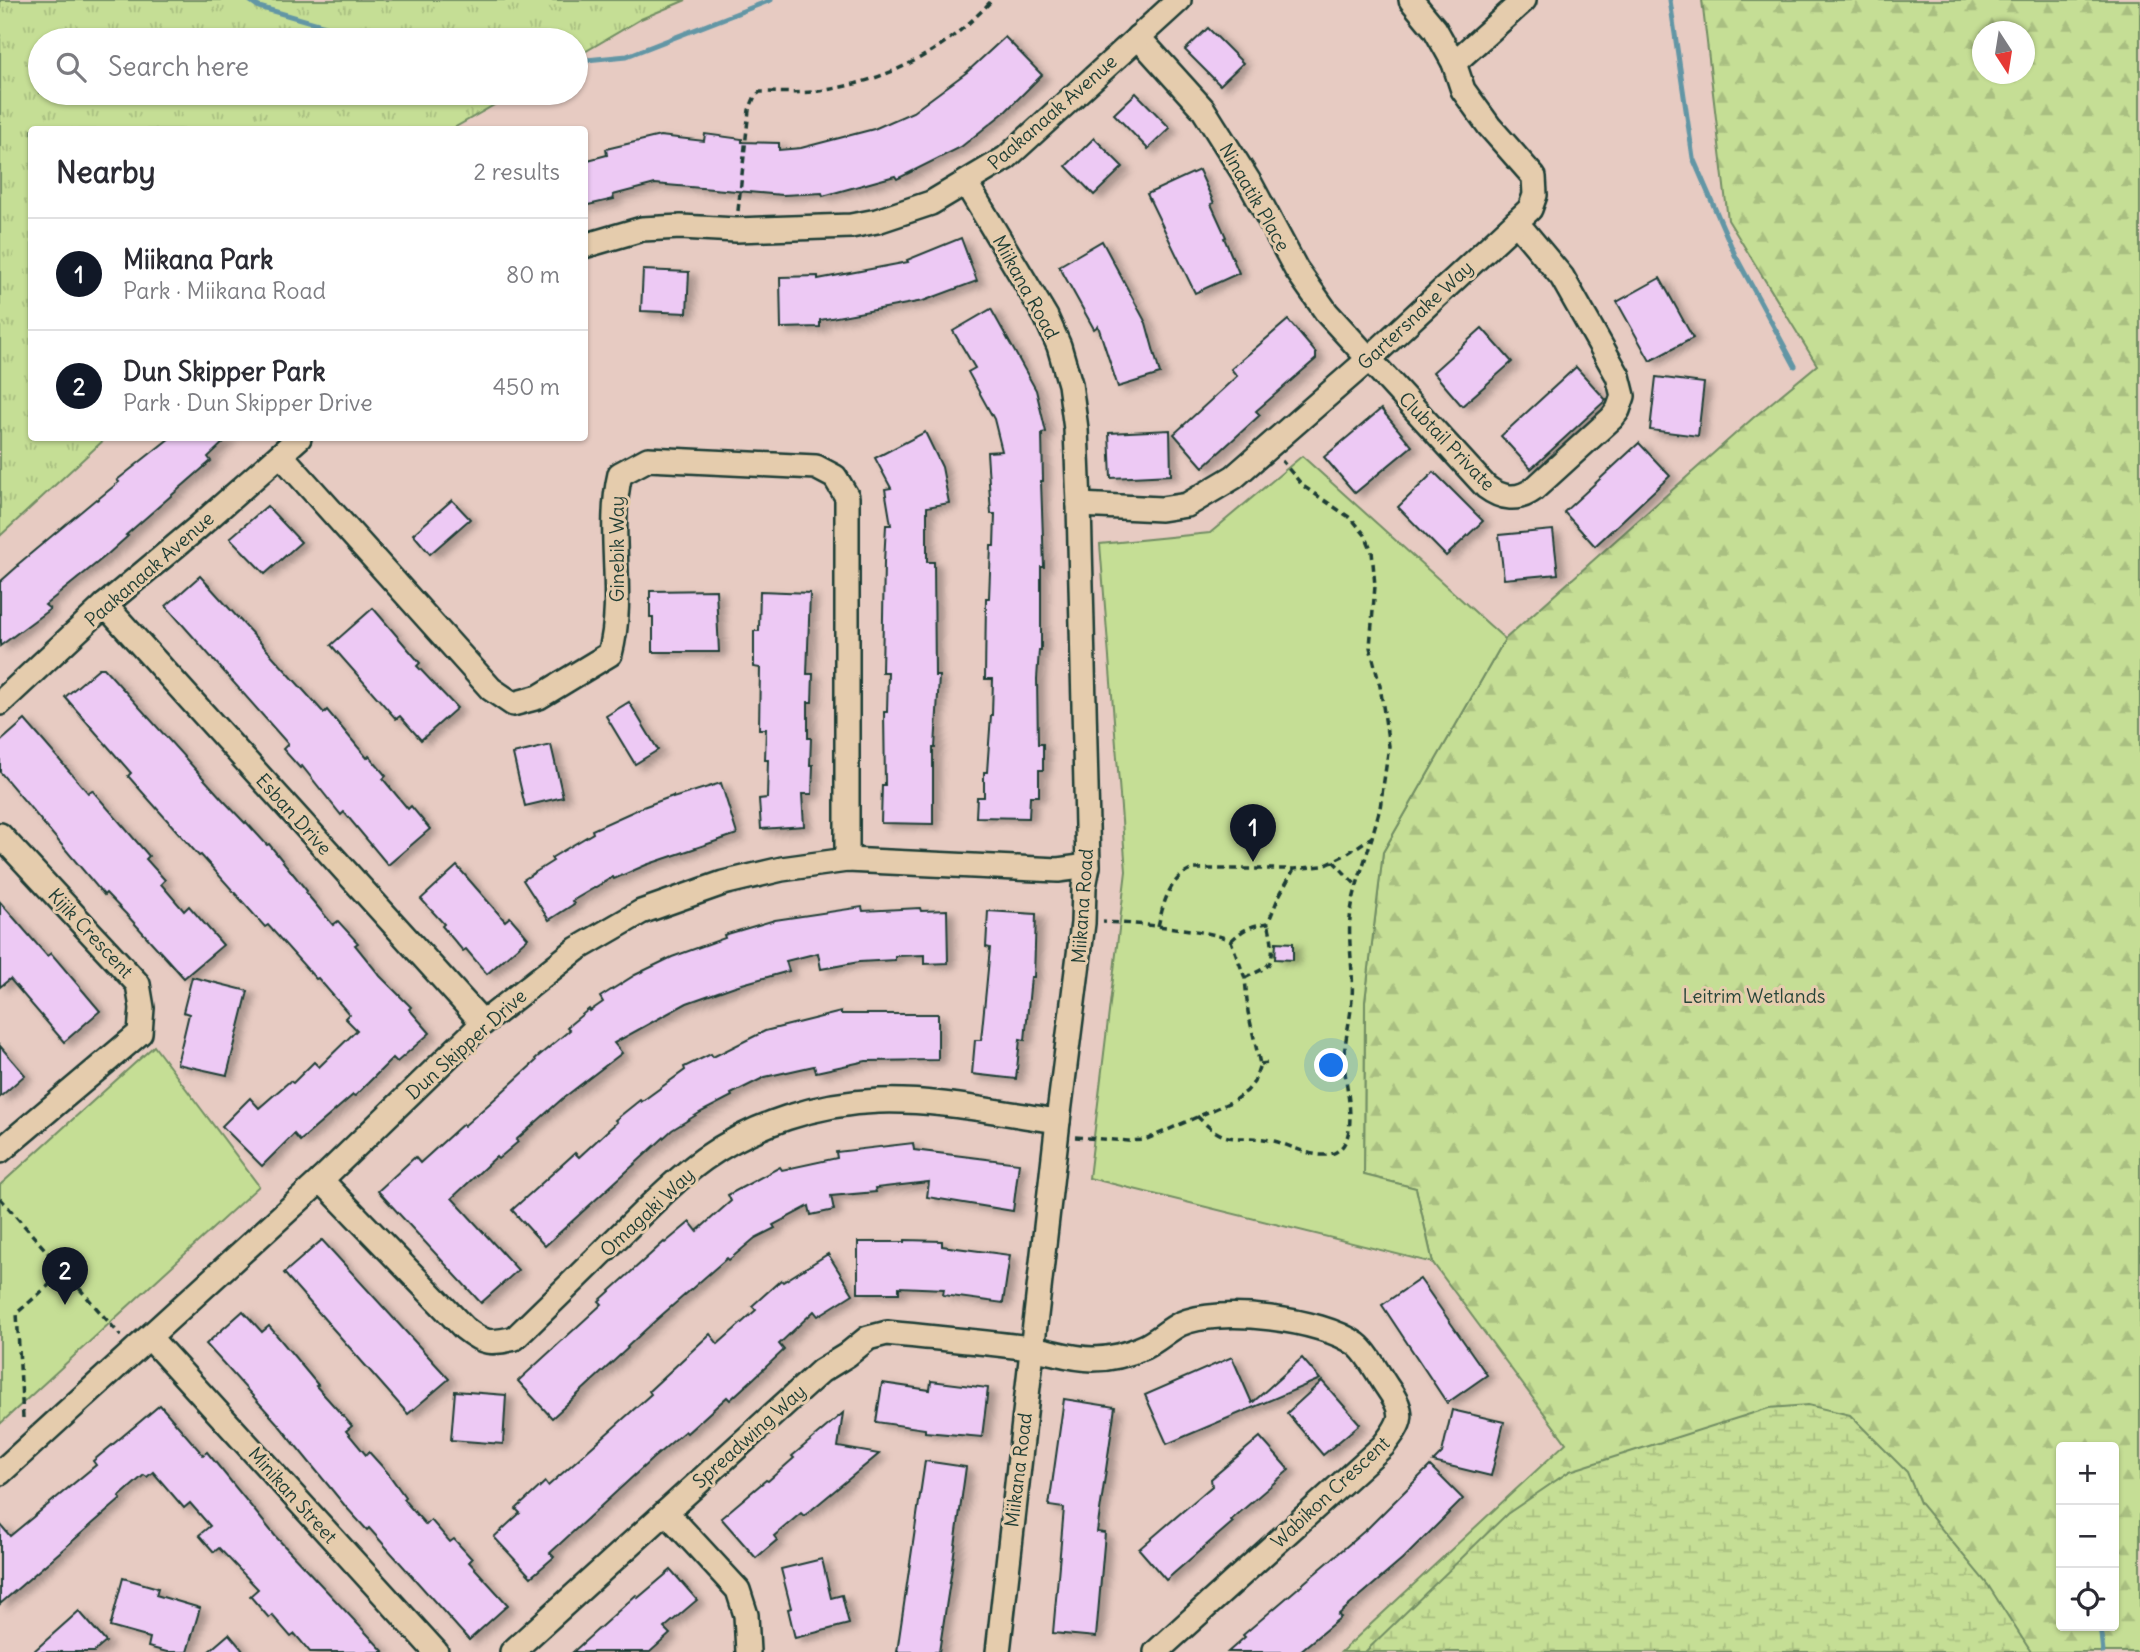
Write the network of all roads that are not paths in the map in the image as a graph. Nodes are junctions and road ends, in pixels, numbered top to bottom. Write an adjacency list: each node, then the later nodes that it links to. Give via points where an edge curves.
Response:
1 (1179, 0): 4 (street, Paakanaak Avenue)
2 (1411, 0): 5 (street, Gartersnake Way)
3 (1524, 0): 5 (street)
4 (1138, 37): 6 (street, Paakanaak Avenue, via 1006,158); 9 (street, Ninaatik Place, via 1203,109 1296,269 1327,313)
5 (1454, 63): 7 (street, Gartersnake Way, via 1463,90 1534,177 1530,209)
6 (966, 183): 8 (street, Paakanaak Avenue, via 931,203 877,221 823,229 642,229); 12 (street, Miikana Road, via 1059,346 1076,429)
7 (1516, 222): 9 (street, Gartersnake Way); 9 (street, Clubtail Private, via 1562,277 1622,384 1622,403 1612,418 1534,489 1509,498 1486,487)
8 (588, 245)
9 (1369, 359): 12 (street, Gartersnake Way, via 1234,478 1187,505 1161,509)
10 (296, 441): 11 (street, Paakanaak Avenue)
11 (281, 455): 13 (street, Paakanaak Avenue); 16 (street, Ginebik Way, via 491,689 513,704 539,697 610,654 617,629 615,496 620,474 648,459 816,467 835,477 847,497)
12 (1079, 506): 17 (street, Miikana Road)
13 (105, 605): 14 (street, Paakanaak Avenue); 18 (street, Esban Drive)
14 (0, 703)
15 (0, 835): 20 (street, Kijik Crescent, via 138,984 142,1008 140,1033)
16 (847, 860): 17 (street, Dun Skipper Drive, via 1058,870); 18 (street, Dun Skipper Drive, via 723,883 641,912 577,949)
17 (1088, 866): 19 (street, Miikana Road)
18 (483, 1023): 21 (street, Dun Skipper Drive)
19 (1057, 1129): 21 (street, Omagaki Way, via 937,1104 853,1103 794,1115 705,1158 670,1186 515,1338 487,1343 464,1328); 23 (street, Miikana Road)
20 (0, 1151)
21 (321, 1180): 22 (street, Dun Skipper Drive)
22 (143, 1345): 24 (street, Dun Skipper Drive); 26 (street, Minikan Street)
23 (1033, 1349): 25 (street, Spreadwing Way, via 887,1333 868,1338 821,1371); 29 (street, Miikana Road); 30 (street, Wabikon Crescent, via 1077,1359 1118,1356 1146,1347 1181,1324 1211,1316 1243,1315 1329,1329 1358,1345 1401,1413 1398,1426 1383,1446)
24 (0, 1473)
25 (666, 1511): 27 (street, Spreadwing Way); 28 (street, via 738,1590 746,1615)
26 (436, 1652)
27 (512, 1652)
28 (748, 1652)
29 (998, 1652)
30 (1156, 1652)

